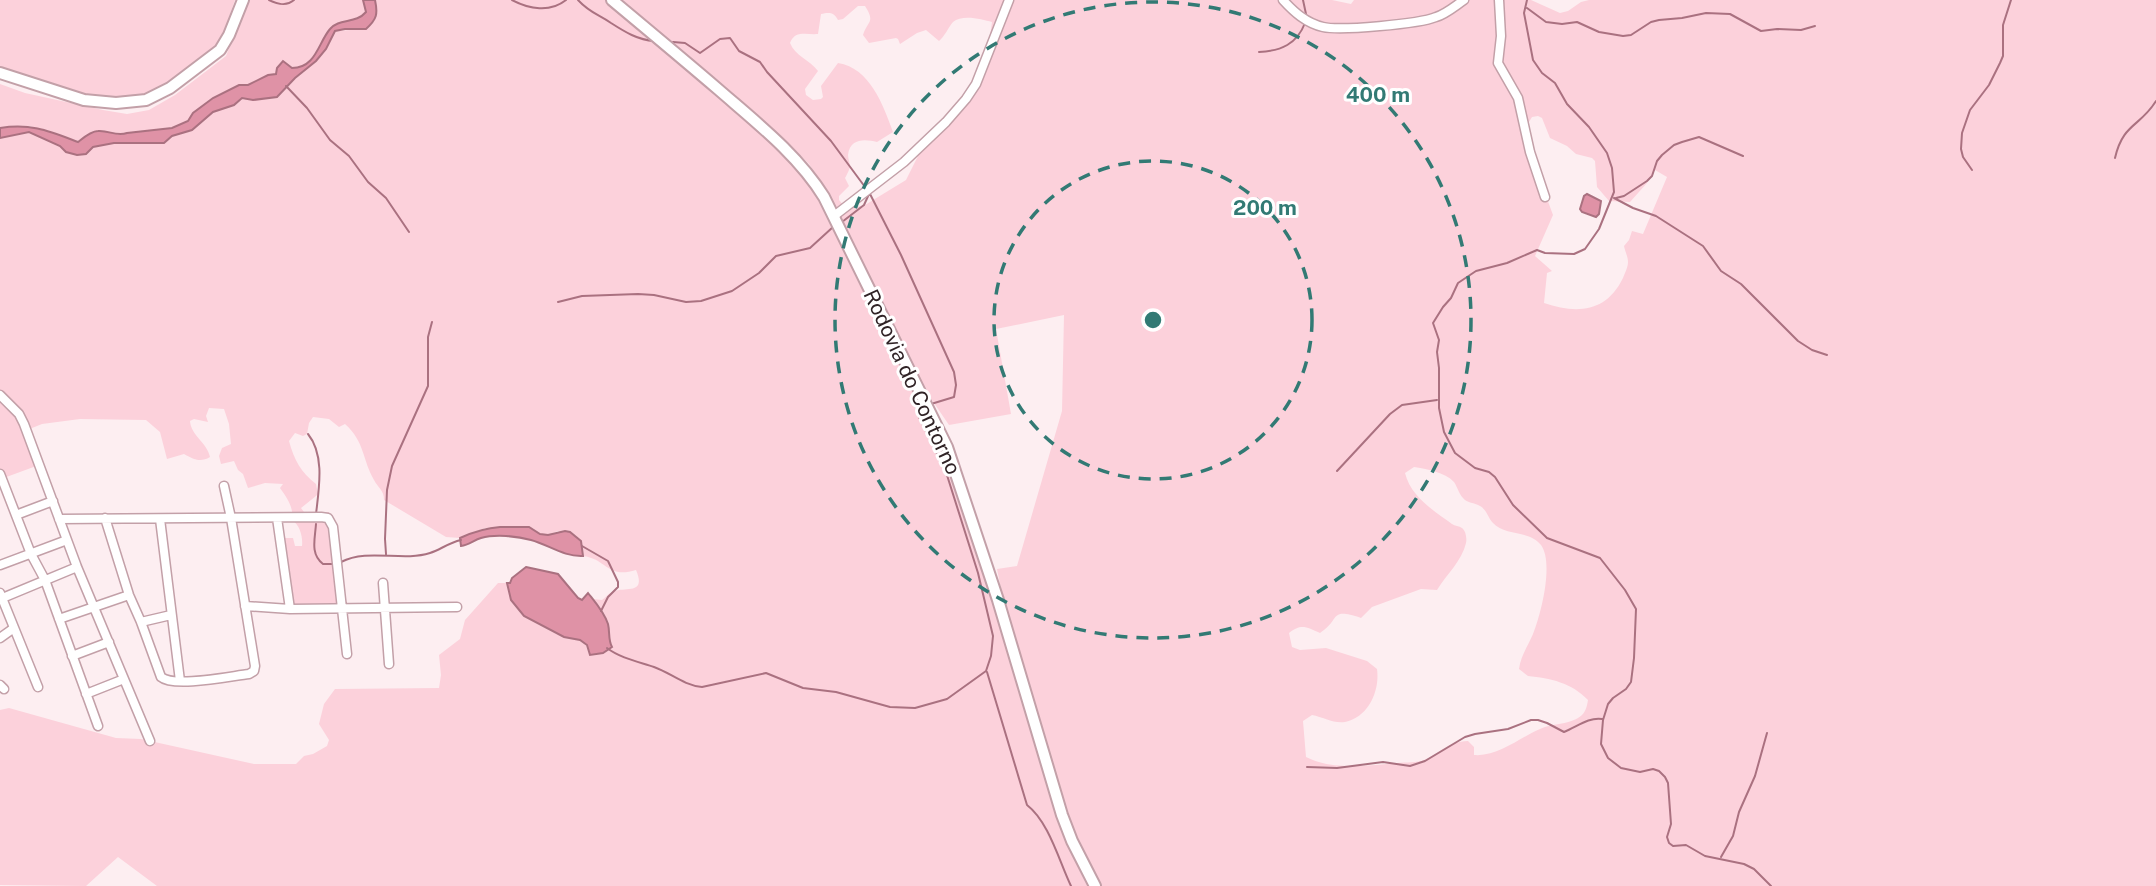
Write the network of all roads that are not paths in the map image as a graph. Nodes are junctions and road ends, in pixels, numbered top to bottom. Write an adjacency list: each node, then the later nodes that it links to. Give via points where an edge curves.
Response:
1 (243, 0): 7 (main road, via 220,50 146,100 84,100)
2 (612, 0): 9 (main road, Rodovia do Contorno, via 792,155)
3 (1009, 0): 9 (street, via 966,99 904,162)
4 (1283, 0): 5 (street, via 1311,23 1334,28 1415,23 1438,17)
5 (1464, 0)
6 (1499, 0): 8 (street, via 1498,63 1518,98)
7 (0, 73)
8 (1545, 197)
9 (834, 216): 49 (main road, Rodovia do Contorno, via 947,447 1062,815)
10 (0, 395): 13 (street, via 24,424)
11 (0, 474): 14 (street)
12 (224, 486): 16 (street)
13 (53, 501): 14 (street); 18 (street)
14 (16, 515): 21 (street)
15 (105, 518): 18 (street); 19 (street); 26 (street)
16 (231, 518): 17 (street); 19 (street); 28 (street)
17 (278, 518): 30 (street, via 331,521); 32 (street)
18 (59, 519): 20 (street)
19 (160, 519): 34 (street)
20 (67, 540): 21 (street); 23 (street)
21 (30, 554): 22 (street); 24 (street)
22 (0, 565)
23 (76, 567): 24 (street); 29 (street)
24 (45, 580): 27 (street); 35 (street)
25 (383, 583): 33 (street)
26 (130, 595): 29 (street); 36 (street)
27 (1, 597): 37 (street)
28 (246, 606): 32 (street); 44 (street, via 254,671)
29 (94, 607): 35 (street); 39 (street)
30 (341, 607): 32 (street); 33 (street); 40 (street)
31 (457, 607): 33 (street)
32 (290, 608)
33 (385, 608): 42 (street)
34 (171, 615): 36 (street); 44 (street)
35 (59, 619): 41 (street)
36 (141, 622): 44 (street, via 160,677)
37 (14, 628): 38 (street); 45 (street)
38 (0, 638)
39 (109, 642): 41 (street); 43 (street)
40 (347, 654)
41 (72, 656): 46 (street)
42 (389, 664)
43 (124, 679): 46 (street); 48 (street)
44 (180, 681)
45 (38, 687)
46 (86, 694): 47 (street)
47 (98, 726)
48 (150, 741)
49 (1096, 886)

